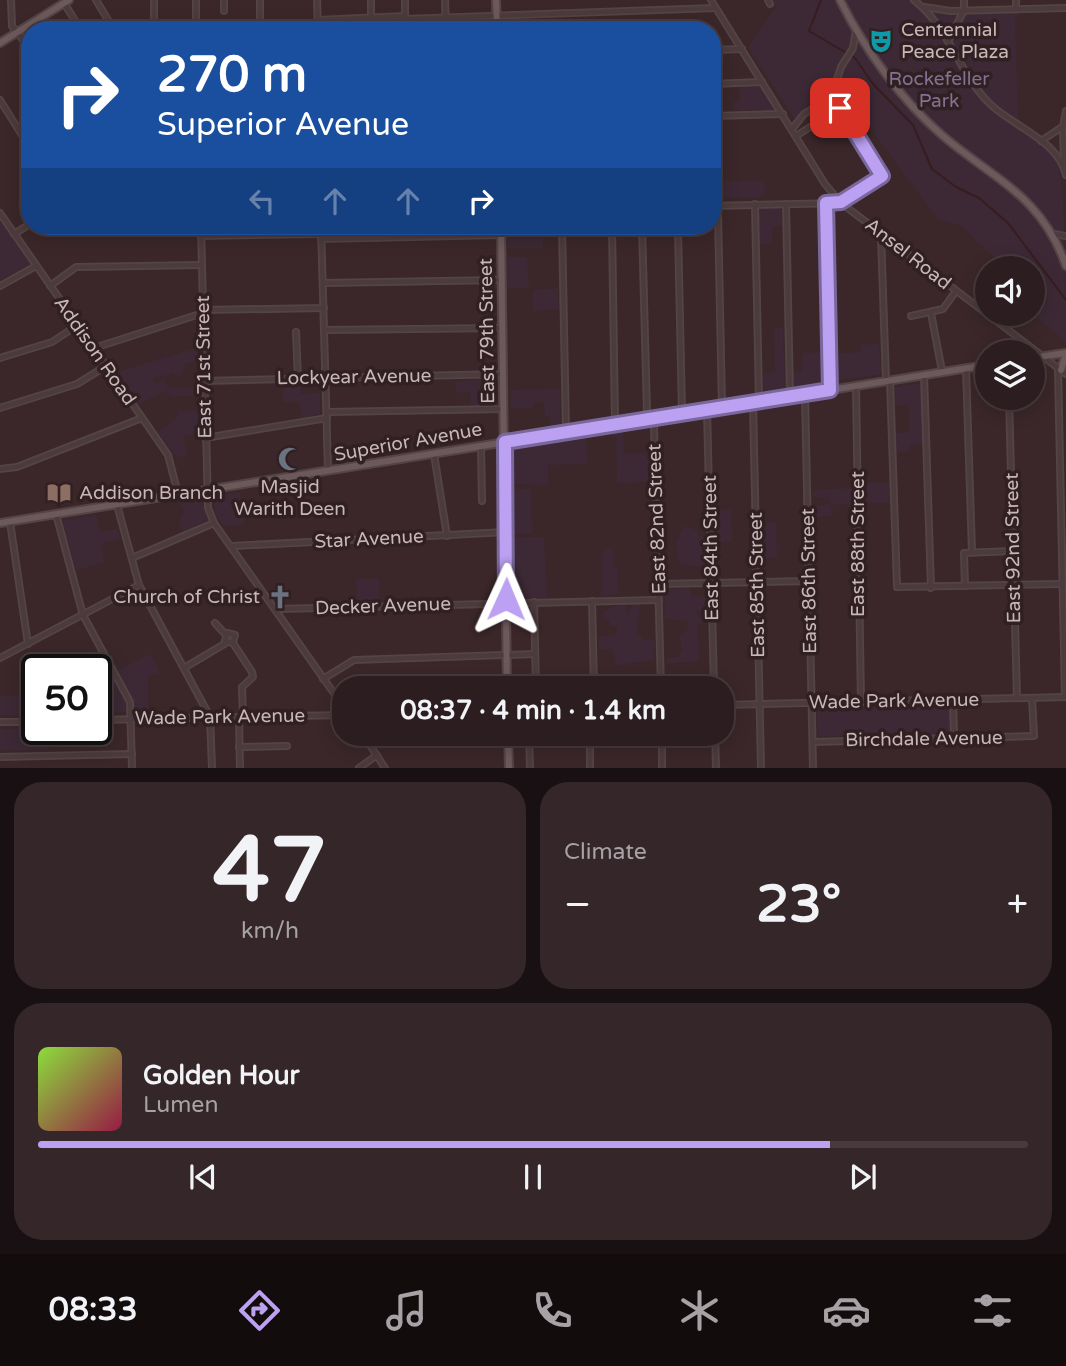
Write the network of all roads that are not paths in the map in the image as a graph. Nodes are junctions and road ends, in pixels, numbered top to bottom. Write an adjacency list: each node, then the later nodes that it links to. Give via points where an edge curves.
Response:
1 (11, 0): 39 (street, via 12,26)
2 (96, 0): 31 (street)
3 (153, 0): 32 (street)
4 (196, 0): 33 (street)
5 (224, 0): 23 (street)
6 (260, 0): 34 (street)
7 (317, 0): 28 (street)
8 (371, 0): 25 (street)
9 (405, 0): 26 (street)
10 (445, 0): 27 (street)
11 (496, 0): 24 (main road)
12 (711, 0): 19 (street, Ansel Road)
13 (840, 0): 37 (main road)
14 (915, 0): 18 (street)
15 (964, 0): 22 (street)
16 (1016, 0): 21 (street)
17 (67, 2): 29 (main road); 30 (street)
18 (923, 6): 22 (street); 41 (street)
19 (716, 8): 24 (street); 44 (street, Ansel Road)
20 (1066, 8): 21 (street)
21 (1016, 9): 22 (street)
22 (964, 10): 41 (street)
23 (224, 11)
24 (497, 15): 27 (street); 36 (main road)
25 (371, 17): 26 (street); 28 (street); 35 (street)
26 (405, 18): 27 (street)
27 (446, 19)
28 (318, 20)
29 (36, 21)
30 (76, 21)
31 (109, 21)
32 (154, 21)
33 (196, 21)
34 (260, 21)
35 (371, 21)
36 (497, 21)
37 (856, 29): 43 (main road); 45 (street)
38 (21, 31): 39 (main road)
39 (17, 33): 40 (street); 42 (main road)
40 (21, 38)
41 (949, 40): 57 (street, via 978,92)
42 (0, 43)
43 (866, 47): 45 (street); 69 (main road, via 933,127 1025,199)
44 (742, 49): 46 (street); 47 (street, Ansel Road)
45 (852, 49): 54 (street, via 831,98 804,114)
46 (721, 50)
47 (763, 82): 48 (street); 51 (street, Ansel Road)
48 (721, 83)
49 (0, 100): 55 (street)
50 (1066, 111): 53 (street)
51 (783, 114): 52 (street); 54 (street, Ansel Road)
52 (721, 116)
53 (1063, 127): 57 (street); 58 (street)
54 (792, 129): 56 (street, Ansel Road)
55 (21, 134)
56 (796, 136): 60 (street, Ansel Road); 60 (street, via 840,108 882,176)
57 (1041, 141): 58 (street)
58 (1064, 167): 59 (street)
59 (1066, 176)
60 (841, 202): 61 (street); 68 (street, Ansel Road)
61 (826, 203): 63 (street); 117 (street)
62 (755, 204): 63 (street); 64 (street); 120 (street, East 85th Street)
63 (786, 204): 119 (street)
64 (721, 206)
65 (0, 213): 67 (street, Addison Road)
66 (21, 230): 67 (street)
67 (14, 234): 84 (street, Addison Road)
68 (881, 234): 90 (street, Ansel Road); 114 (street)
69 (1054, 234): 79 (street); 85 (main road)
70 (265, 235): 77 (street); 80 (street)
71 (501, 235): 78 (street); 86 (main road, East 79th Street)
72 (562, 235): 131 (street)
73 (612, 235): 130 (street)
74 (642, 235): 129 (street, East 82nd Street)
75 (678, 235): 126 (street)
76 (716, 235): 121 (street)
77 (201, 236): 83 (street, East 71st Street)
78 (450, 236): 81 (street)
79 (1066, 236)
80 (321, 237): 82 (street); 87 (street)
81 (410, 237): 82 (street)
82 (376, 238)
83 (202, 265): 89 (street, via 76,267); 92 (street, East 71st Street)
84 (37, 266): 88 (street); 89 (street, Addison Road)
85 (1066, 266)
86 (502, 280): 87 (street); 96 (main road, East 79th Street)
87 (323, 283): 91 (street)
88 (0, 286)
89 (50, 286): 95 (street, Addison Road)
90 (956, 291): 93 (street, via 943,309); 99 (street, Ansel Road)
91 (324, 307): 92 (street); 97 (street)
92 (203, 311): 100 (street); 115 (street, East 71st Street)
93 (931, 313): 94 (street); 108 (street)
94 (911, 316)
95 (78, 325): 100 (street, Addison Road); 104 (street, via 52,342)
96 (503, 328): 97 (street); 110 (main road, East 79th Street)
97 (325, 330): 112 (street)
98 (296, 332): 113 (street)
99 (1022, 340)
100 (94, 348): 105 (street, Addison Road)
101 (1066, 353): 102 (main road); 109 (main road)
102 (1045, 356)
103 (1045, 357): 109 (street, Ansel Road)
104 (0, 358)
105 (106, 366): 122 (street, via 77,384); 128 (street, Addison Road)
106 (975, 367): 107 (main road, Superior Avenue)
107 (966, 368): 108 (main road, Superior Avenue); 150 (street)
108 (942, 371): 111 (main road, Superior Avenue)
109 (1061, 371): 156 (street)
110 (504, 374): 112 (street, Lockyear Avenue); 123 (main road, East 79th Street)
111 (924, 374): 114 (main road, Superior Avenue); 160 (street)
112 (327, 378): 113 (street, Lockyear Avenue); 127 (street)
113 (298, 379): 115 (street, Lockyear Avenue)
114 (888, 380): 116 (main road, Superior Avenue); 160 (street, via 897,587)
115 (204, 381): 132 (street, East 71st Street)
116 (856, 386): 117 (main road, Superior Avenue); 188 (street, East 88th Street)
117 (830, 390): 118 (main road, Superior Avenue)
118 (804, 394): 119 (main road, Superior Avenue); 152 (street, East 86th Street)
119 (790, 396): 120 (main road, Superior Avenue)
120 (756, 401): 121 (main road, Superior Avenue); 153 (street, East 85th Street)
121 (722, 407): 124 (main road, Superior Avenue)
122 (0, 408)
123 (504, 409): 127 (street); 133 (main road, East 79th Street)
124 (707, 409): 126 (main road, Superior Avenue); 154 (street, East 84th Street)
125 (1009, 410): 149 (street, East 92nd Street)
126 (682, 413): 129 (main road, Superior Avenue)
127 (327, 415): 132 (street); 137 (street)
128 (142, 418): 136 (street, via 18,467); 139 (street, Addison Road, via 168,455)
129 (650, 419): 130 (main road, Superior Avenue); 155 (street, East 82nd Street, via 654,426)
130 (615, 425): 131 (main road, Superior Avenue)
131 (566, 432): 133 (main road, Superior Avenue)
132 (205, 438): 138 (street, East 71st Street)
133 (505, 442): 134 (main road, Superior Avenue); 146 (main road, East 79th Street)
134 (481, 445): 135 (main road, Superior Avenue); 140 (street)
135 (433, 453): 137 (main road, Superior Avenue); 147 (street)
136 (0, 469)
137 (328, 471): 138 (main road, Superior Avenue)
138 (207, 490): 139 (main road, Superior Avenue); 145 (street, East 71st Street)
139 (178, 494): 141 (main road, Superior Avenue)
140 (482, 500)
141 (117, 505): 142 (main road, Superior Avenue); 151 (street)
142 (56, 514): 143 (main road, Superior Avenue); 166 (street)
143 (10, 522): 144 (main road, Superior Avenue); 171 (street)
144 (0, 523)
145 (214, 523): 148 (street); 151 (street)
146 (507, 532): 147 (street, Star Avenue); 164 (main road, East 79th Street)
147 (447, 536): 148 (street, Star Avenue)
148 (232, 546): 165 (street)
149 (1013, 551): 150 (street); 158 (street, East 92nd Street)
150 (972, 552): 159 (street, via 964,553)
151 (132, 558): 157 (street)
152 (809, 581): 153 (street); 187 (street, East 86th Street)
153 (757, 582): 154 (street); 189 (street, East 85th Street)
154 (712, 583): 155 (street); 180 (street, East 84th Street)
155 (659, 584): 161 (street, East 82nd Street)
156 (1063, 584): 158 (street); 183 (street)
157 (139, 585): 166 (street); 175 (street)
158 (1014, 585): 159 (street); 184 (street, East 92nd Street)
159 (965, 587): 160 (street)
160 (931, 588)
161 (659, 600): 162 (street, Decker Avenue); 179 (street, East 82nd Street)
162 (592, 601): 163 (street, Decker Avenue); 178 (street)
163 (534, 602): 164 (street, Decker Avenue); 173 (street)
164 (506, 603): 165 (street, Decker Avenue); 172 (main road, East 79th Street)
165 (275, 609): 181 (street)
166 (83, 615): 171 (street); 194 (street, via 130,702)
167 (215, 623): 168 (street)
168 (226, 634): 169 (street); 170 (street, via 234,634)
169 (226, 643): 170 (street); 175 (street)
170 (233, 643): 193 (street, via 253,672 242,687)
171 (28, 644): 174 (street)
172 (507, 654): 173 (street); 176 (main road, East 79th Street); 181 (street, via 354,660)
173 (535, 654): 177 (street)
174 (0, 659)
175 (184, 668): 192 (street)
176 (508, 676)
177 (536, 676)
178 (594, 676)
179 (661, 676)
180 (714, 676)
181 (323, 679): 182 (street)
182 (332, 691)
183 (1066, 697): 185 (street, Wade Park Avenue)
184 (1017, 698): 185 (street, Wade Park Avenue); 186 (street, Wade Park Avenue)
185 (1032, 698): 198 (street, Birchdale Avenue, via 1034,736)
186 (953, 700): 188 (street, Wade Park Avenue); 198 (street)
187 (812, 703): 188 (street, Wade Park Avenue); 189 (street, Wade Park Avenue); 199 (street, East 86th Street)
188 (861, 703)
189 (760, 704): 190 (street, Wade Park Avenue); 221 (street, East 85th Street)
190 (734, 705)
191 (332, 715): 193 (street, Wade Park Avenue)
192 (210, 717): 193 (street, Wade Park Avenue); 194 (street, Wade Park Avenue); 212 (street)
193 (241, 717): 207 (street)
194 (130, 719): 195 (street, Wade Park Avenue); 208 (street)
195 (112, 720)
196 (0, 722): 197 (street)
197 (21, 722)
198 (954, 738): 199 (street, Birchdale Avenue)
199 (813, 741): 222 (street, East 86th Street)
200 (287, 746): 207 (street)
201 (371, 746): 209 (street)
202 (508, 746): 216 (main road)
203 (529, 746): 217 (street)
204 (590, 746): 218 (street)
205 (662, 746): 219 (street)
206 (715, 746): 220 (street)
207 (239, 747): 213 (street)
208 (132, 754): 210 (street); 211 (street)
209 (377, 755): 214 (street); 215 (street)
210 (0, 757)
211 (132, 768)
212 (212, 768)
213 (240, 768)
214 (359, 768)
215 (385, 768)
216 (509, 768)
217 (530, 768)
218 (590, 768)
219 (662, 768)
220 (716, 768)
221 (761, 768)
222 (813, 768)

